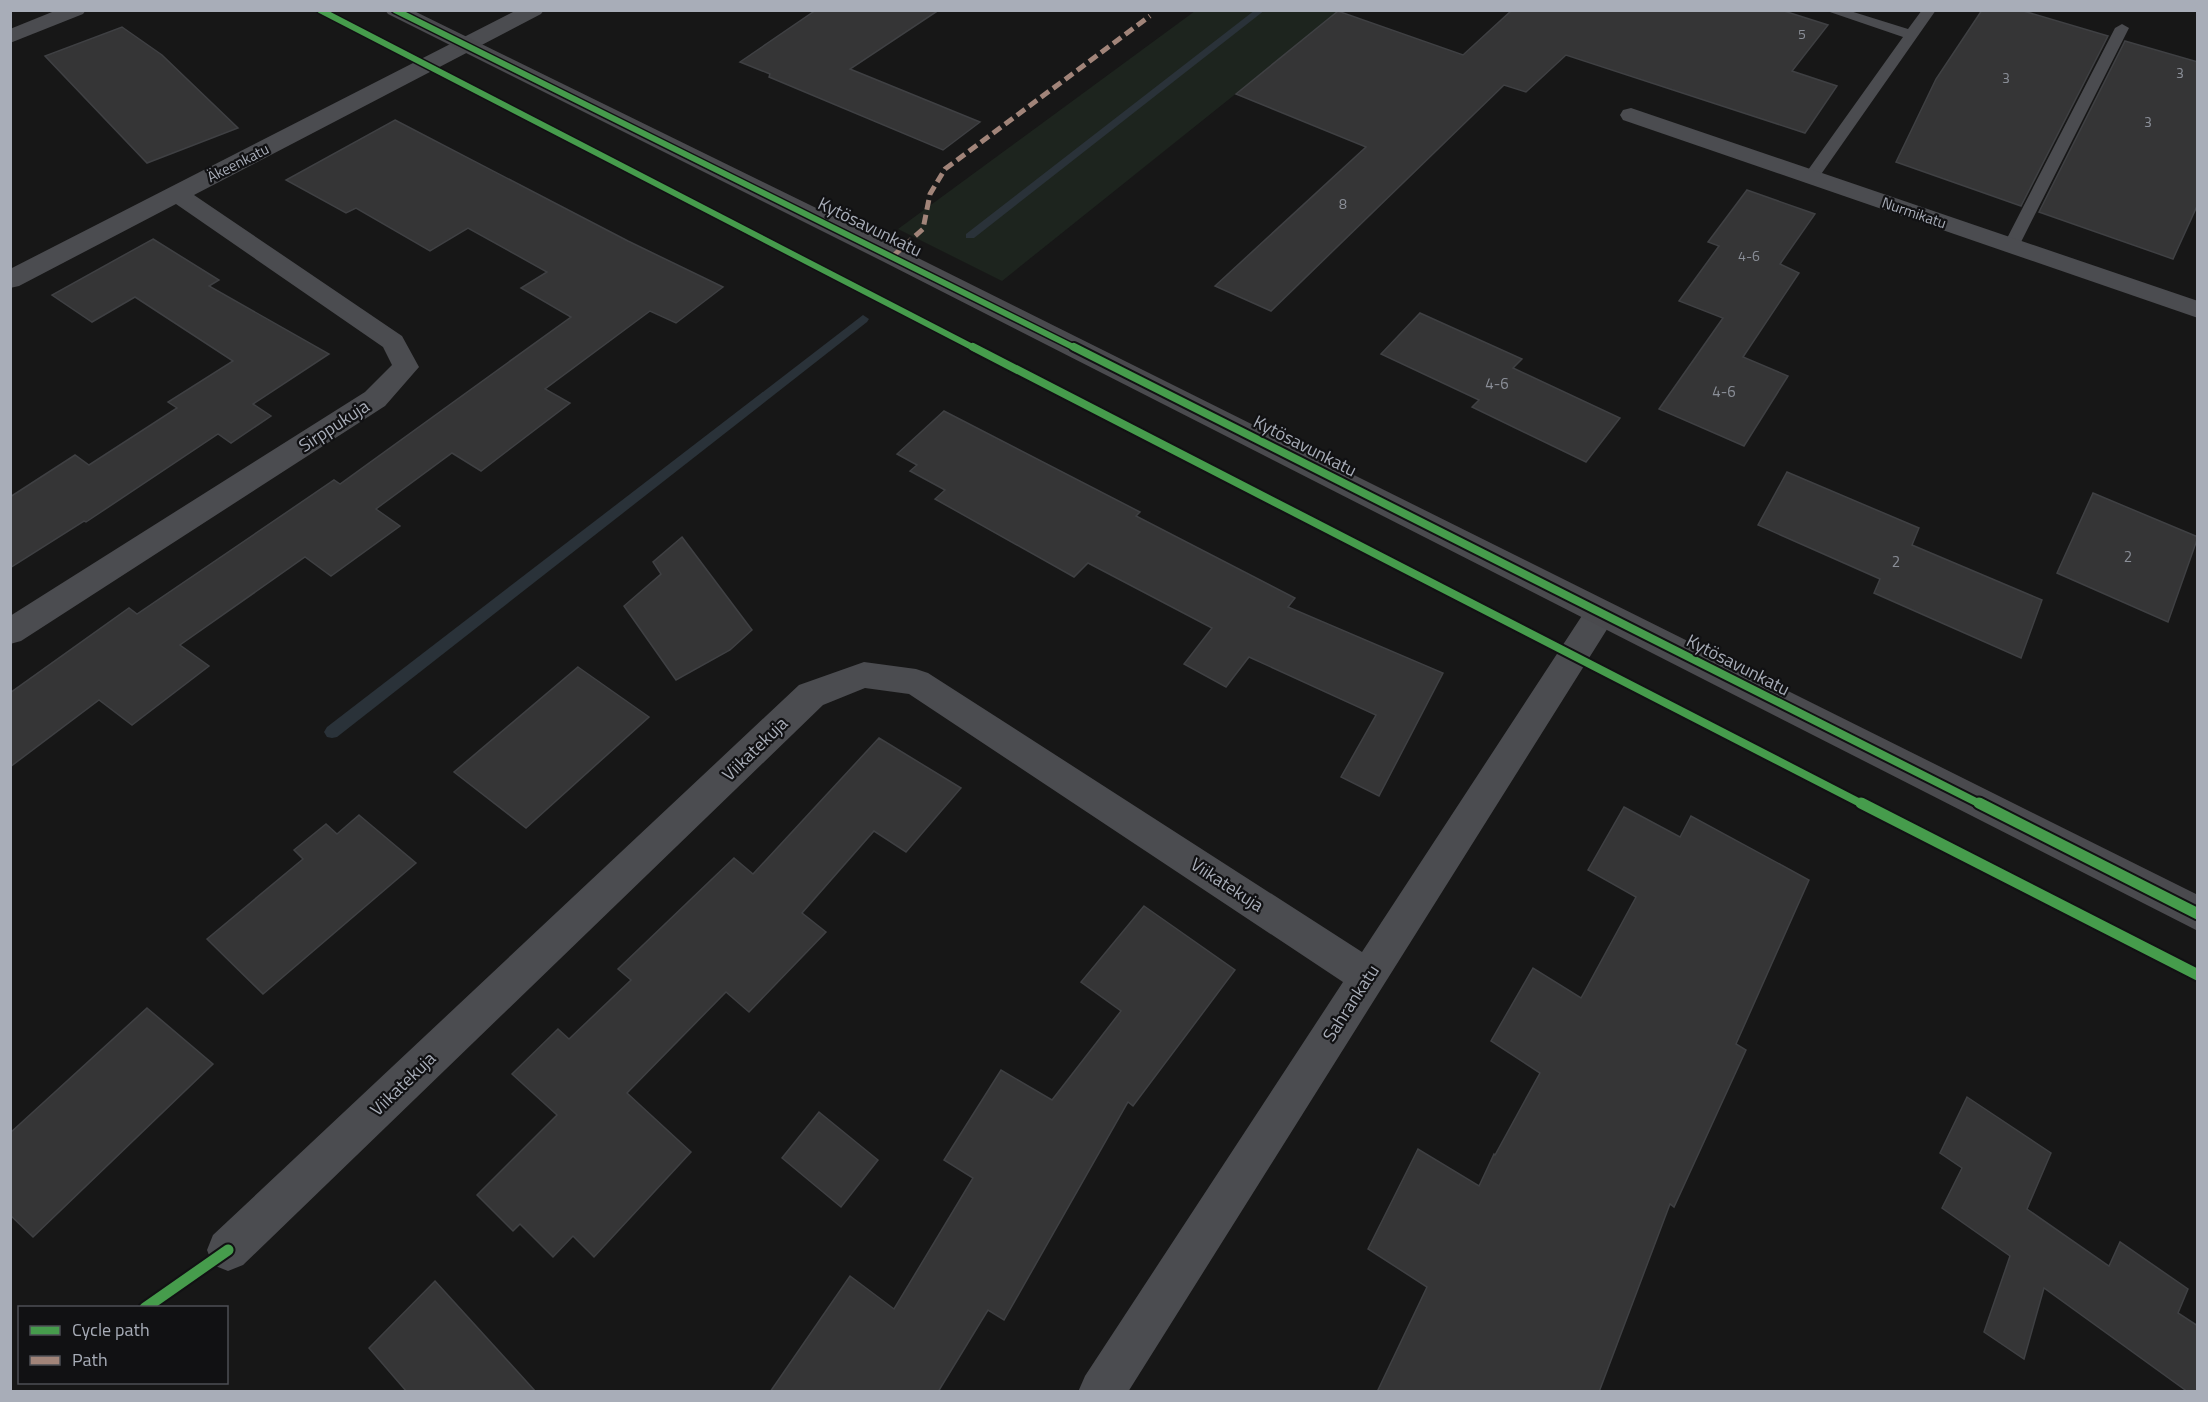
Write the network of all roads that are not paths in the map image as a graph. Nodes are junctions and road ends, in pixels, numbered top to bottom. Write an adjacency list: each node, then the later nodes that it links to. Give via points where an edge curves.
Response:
1 (76, 10): 8 (street)
2 (395, 10): 9 (street, Kytösavunkatu)
3 (534, 10): 9 (street, Äkeenkatu)
4 (1831, 10): 7 (lane)
5 (1929, 10): 7 (lane)
6 (2122, 28): 13 (lane)
7 (1911, 35): 11 (lane)
8 (10, 37)
9 (466, 45): 12 (street, Äkeenkatu); 16 (street, Kytösavunkatu)
10 (1631, 115): 11 (street, Nurmikatu)
11 (1811, 177): 13 (street, Nurmikatu)
12 (177, 194): 14 (street, Äkeenkatu); 17 (street, Sirppukuja, via 393,342 406,367 375,399)
13 (2011, 246): 15 (street, Nurmikatu)
14 (10, 280)
15 (2198, 310)
16 (1600, 614): 18 (street, Kytösavunkatu); 19 (street, Sahrankatu)
17 (10, 632)
18 (2198, 914)
19 (1368, 977): 20 (street, Viikatekuja, via 916,682 864,675 811,695); 21 (street, Sahrankatu)
20 (228, 1250)
21 (1101, 1392)

